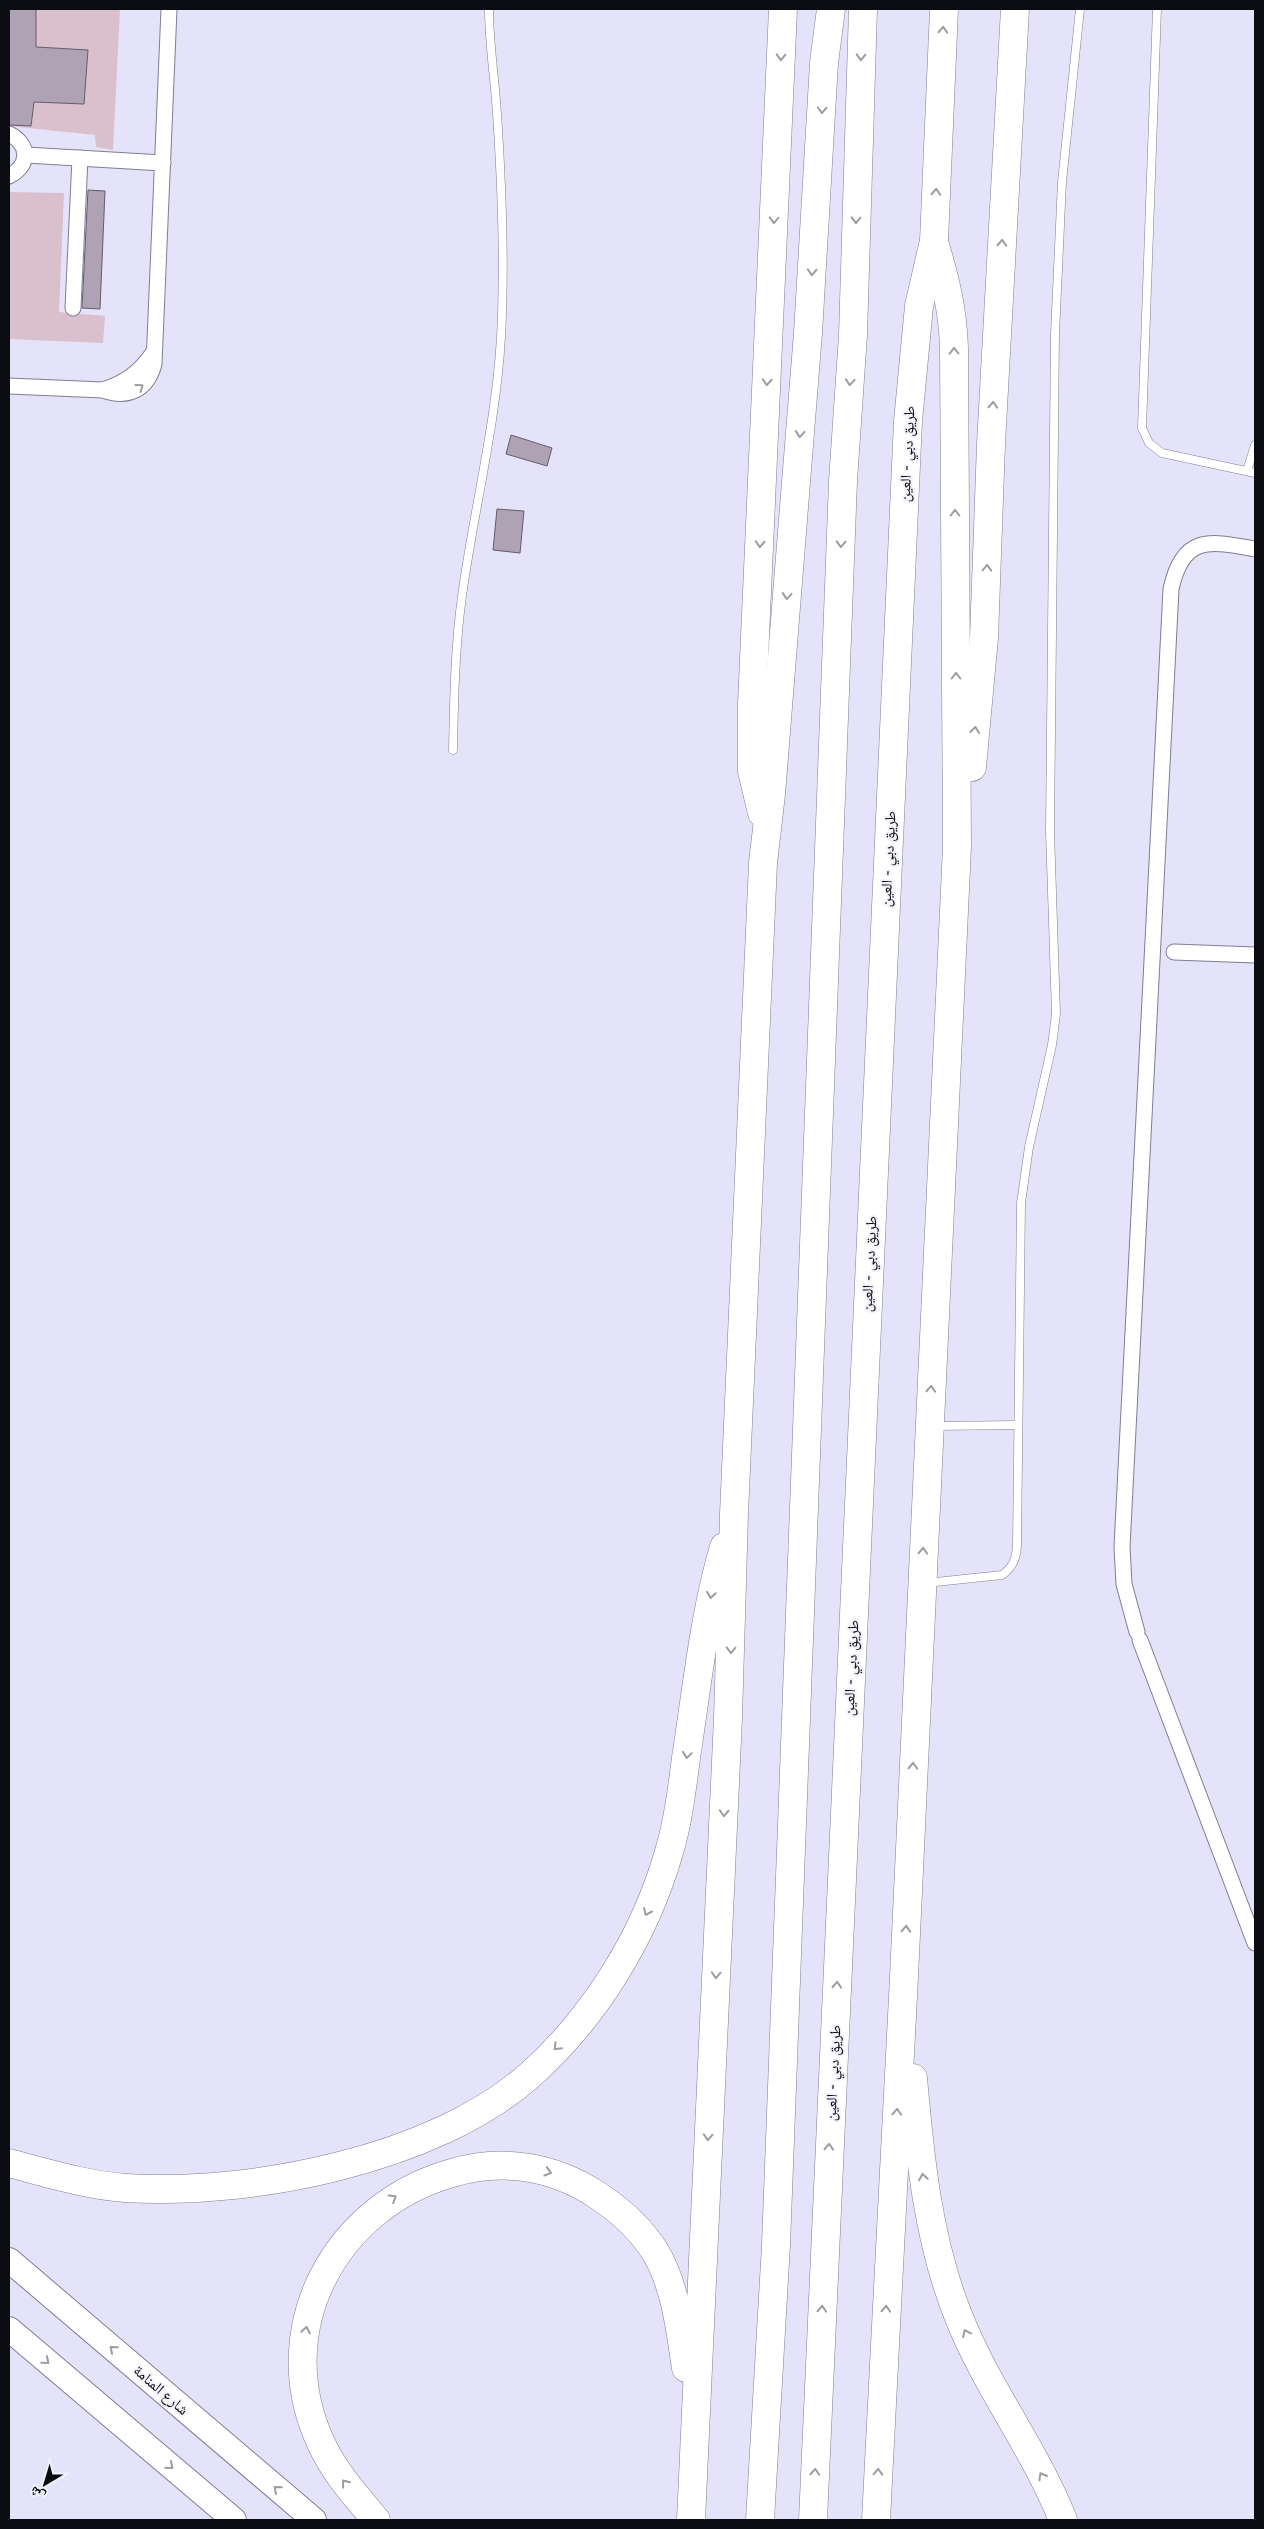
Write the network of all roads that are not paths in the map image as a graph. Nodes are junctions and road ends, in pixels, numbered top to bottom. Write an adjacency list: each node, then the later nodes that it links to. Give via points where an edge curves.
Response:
1 (169, 9): 13 (street)
2 (489, 9): 21 (lane, via 488,42 501,178 501,338 492,429 462,595)
3 (783, 9): 22 (highway, one-way to 22, via 752,704 752,771)
4 (831, 9): 22 (highway, one-way to 22, via 824,63 807,353)
5 (863, 9): 40 (highway, one-way to 40, via 853,335 843,481 776,2245)
6 (944, 9): 15 (highway, طريق دبي - العين, one-way to 6)
7 (1015, 9): 23 (highway, one-way to 7, via 971,772 984,638 991,444)
8 (1080, 9): 26 (lane, via 1062,182 1055,334 1050,831 1056,1014 1021,1202)
9 (1157, 9): 19 (lane, via 1142,428 1149,442 1162,453)
10 (9, 134): 11 (street, via 18,138)
11 (26, 155): 12 (street); 14 (street, via 23,165)
12 (80, 158): 13 (street); 16 (street)
13 (163, 163): 17 (street, via 154,364 145,384 136,391 114,394 104,390)
14 (9, 176)
15 (934, 241): 23 (highway, one-way to 15, via 953,316 948,286); 41 (highway, طريق دبي - العين, one-way to 15, via 908,421 920,306)
16 (73, 308)
17 (9, 386)
18 (1255, 445): 19 (lane)
19 (1251, 472)
20 (1255, 549): 30 (street, via 1215,542 1193,549 1177,567 1170,589 1122,1547 1124,1584 1138,1636)
21 (453, 750)
22 (767, 828): 28 (highway)
23 (957, 847): 27 (highway, one-way to 23)
24 (1174, 952): 25 (street)
25 (1255, 956)
26 (1018, 1425): 27 (lane); 29 (lane, via 1016,1560 1002,1576)
27 (929, 1426): 29 (highway, one-way to 27)
28 (734, 1514): 32 (highway, one-way to 32, via 713,1586 679,1808 669,1852 653,1898 635,1939 612,1978 530,2076 477,2111 413,2143 357,2162 299,2176 232,2185 123,2188); 35 (highway, one-way to 35, via 728,1718)
29 (921, 1584): 31 (highway, one-way to 29)
30 (1255, 1943)
31 (904, 1977): 42 (highway, one-way to 31); 43 (highway, one-way to 31, via 962,2324 945,2278 919,2146)
32 (9, 2164)
33 (9, 2260): 37 (main road, شارع المنامة, one-way to 33)
34 (9, 2330): 36 (main road, one-way to 36)
35 (695, 2427): 38 (highway, one-way to 35, via 332,2464 314,2425 303,2371 306,2327 318,2285 329,2264 358,2226 404,2191 446,2174 493,2164 532,2168 571,2180 627,2217 656,2253 671,2288); 39 (highway)
36 (234, 2520)
37 (314, 2520)
38 (376, 2520)
39 (690, 2520)
40 (760, 2520)
41 (813, 2520)
42 (876, 2520)
43 (1063, 2520)

